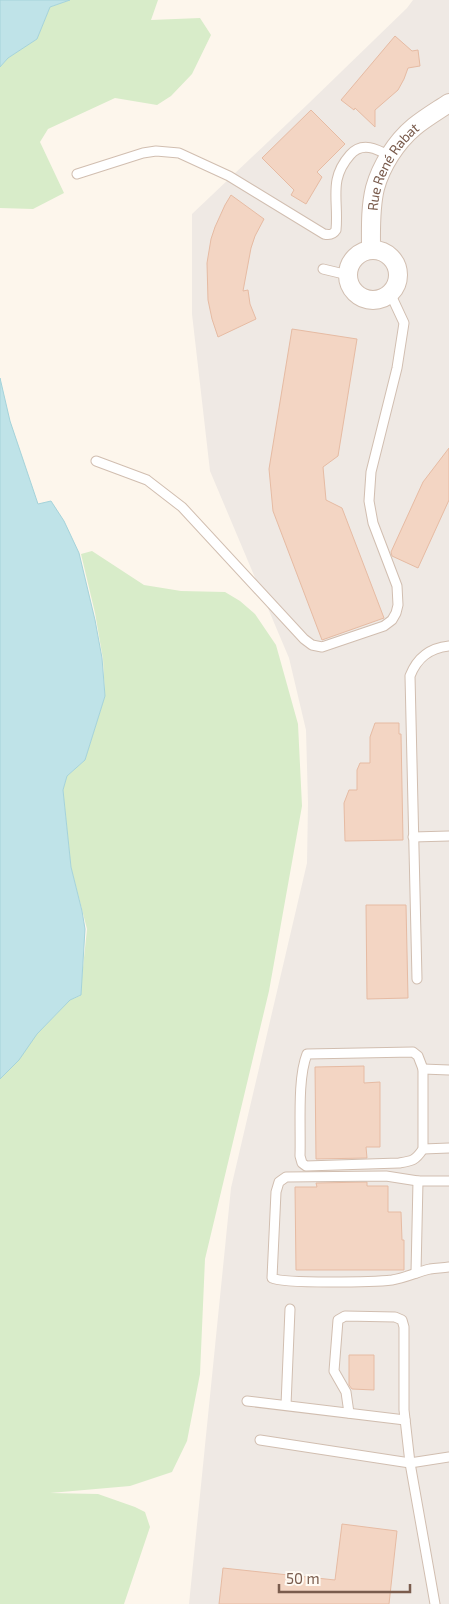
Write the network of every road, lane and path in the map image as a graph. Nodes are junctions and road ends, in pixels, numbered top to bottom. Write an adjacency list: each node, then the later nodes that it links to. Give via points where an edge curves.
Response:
1 (449, 103): 2 (street, Rue René Rabat, via 414,127)
2 (390, 156): 3 (lane, via 375,148 364,147 354,151 344,162 338,174 336,230 330,235 229,176 179,153 143,153); 4 (street, Rue René Rabat, via 375,189)
3 (77, 174)
4 (371, 250): 6 (street, via 357,256); 7 (street, via 386,254 396,267 398,275)
5 (323, 269): 6 (lane)
6 (348, 275): 7 (street, via 352,289 363,298 378,300)
7 (390, 293): 8 (lane, via 404,323 397,368 371,472 369,501 373,523 396,581 398,595 396,613 384,626 322,647 312,645 182,507 147,480)
8 (96, 461)
9 (449, 646): 11 (lane, via 422,656 410,676)
10 (449, 836): 11 (lane)
11 (413, 837): 12 (lane)
12 (417, 979)
13 (423, 1069): 14 (lane); 16 (lane); 16 (lane, via 418,1056 412,1052 307,1054 303,1065 300,1156 306,1166 399,1163 412,1161)
14 (449, 1070)
15 (449, 1148): 16 (lane)
16 (423, 1149)
17 (418, 1181): 18 (lane); 20 (lane); 20 (lane, via 386,1176 286,1177 279,1182 276,1192 272,1278 294,1282 389,1280)
18 (449, 1181)
19 (449, 1267): 20 (lane)
20 (416, 1273)
21 (290, 1309): 23 (lane)
22 (247, 1401): 23 (lane)
23 (286, 1406): 24 (lane)
24 (349, 1413): 25 (lane); 25 (lane, via 346,1392 334,1371 338,1320 345,1316 395,1317 402,1320 404,1327)
25 (405, 1420): 28 (lane)
26 (260, 1440): 28 (lane)
27 (449, 1457): 28 (lane)
28 (410, 1463): 29 (lane)
29 (435, 1604)

